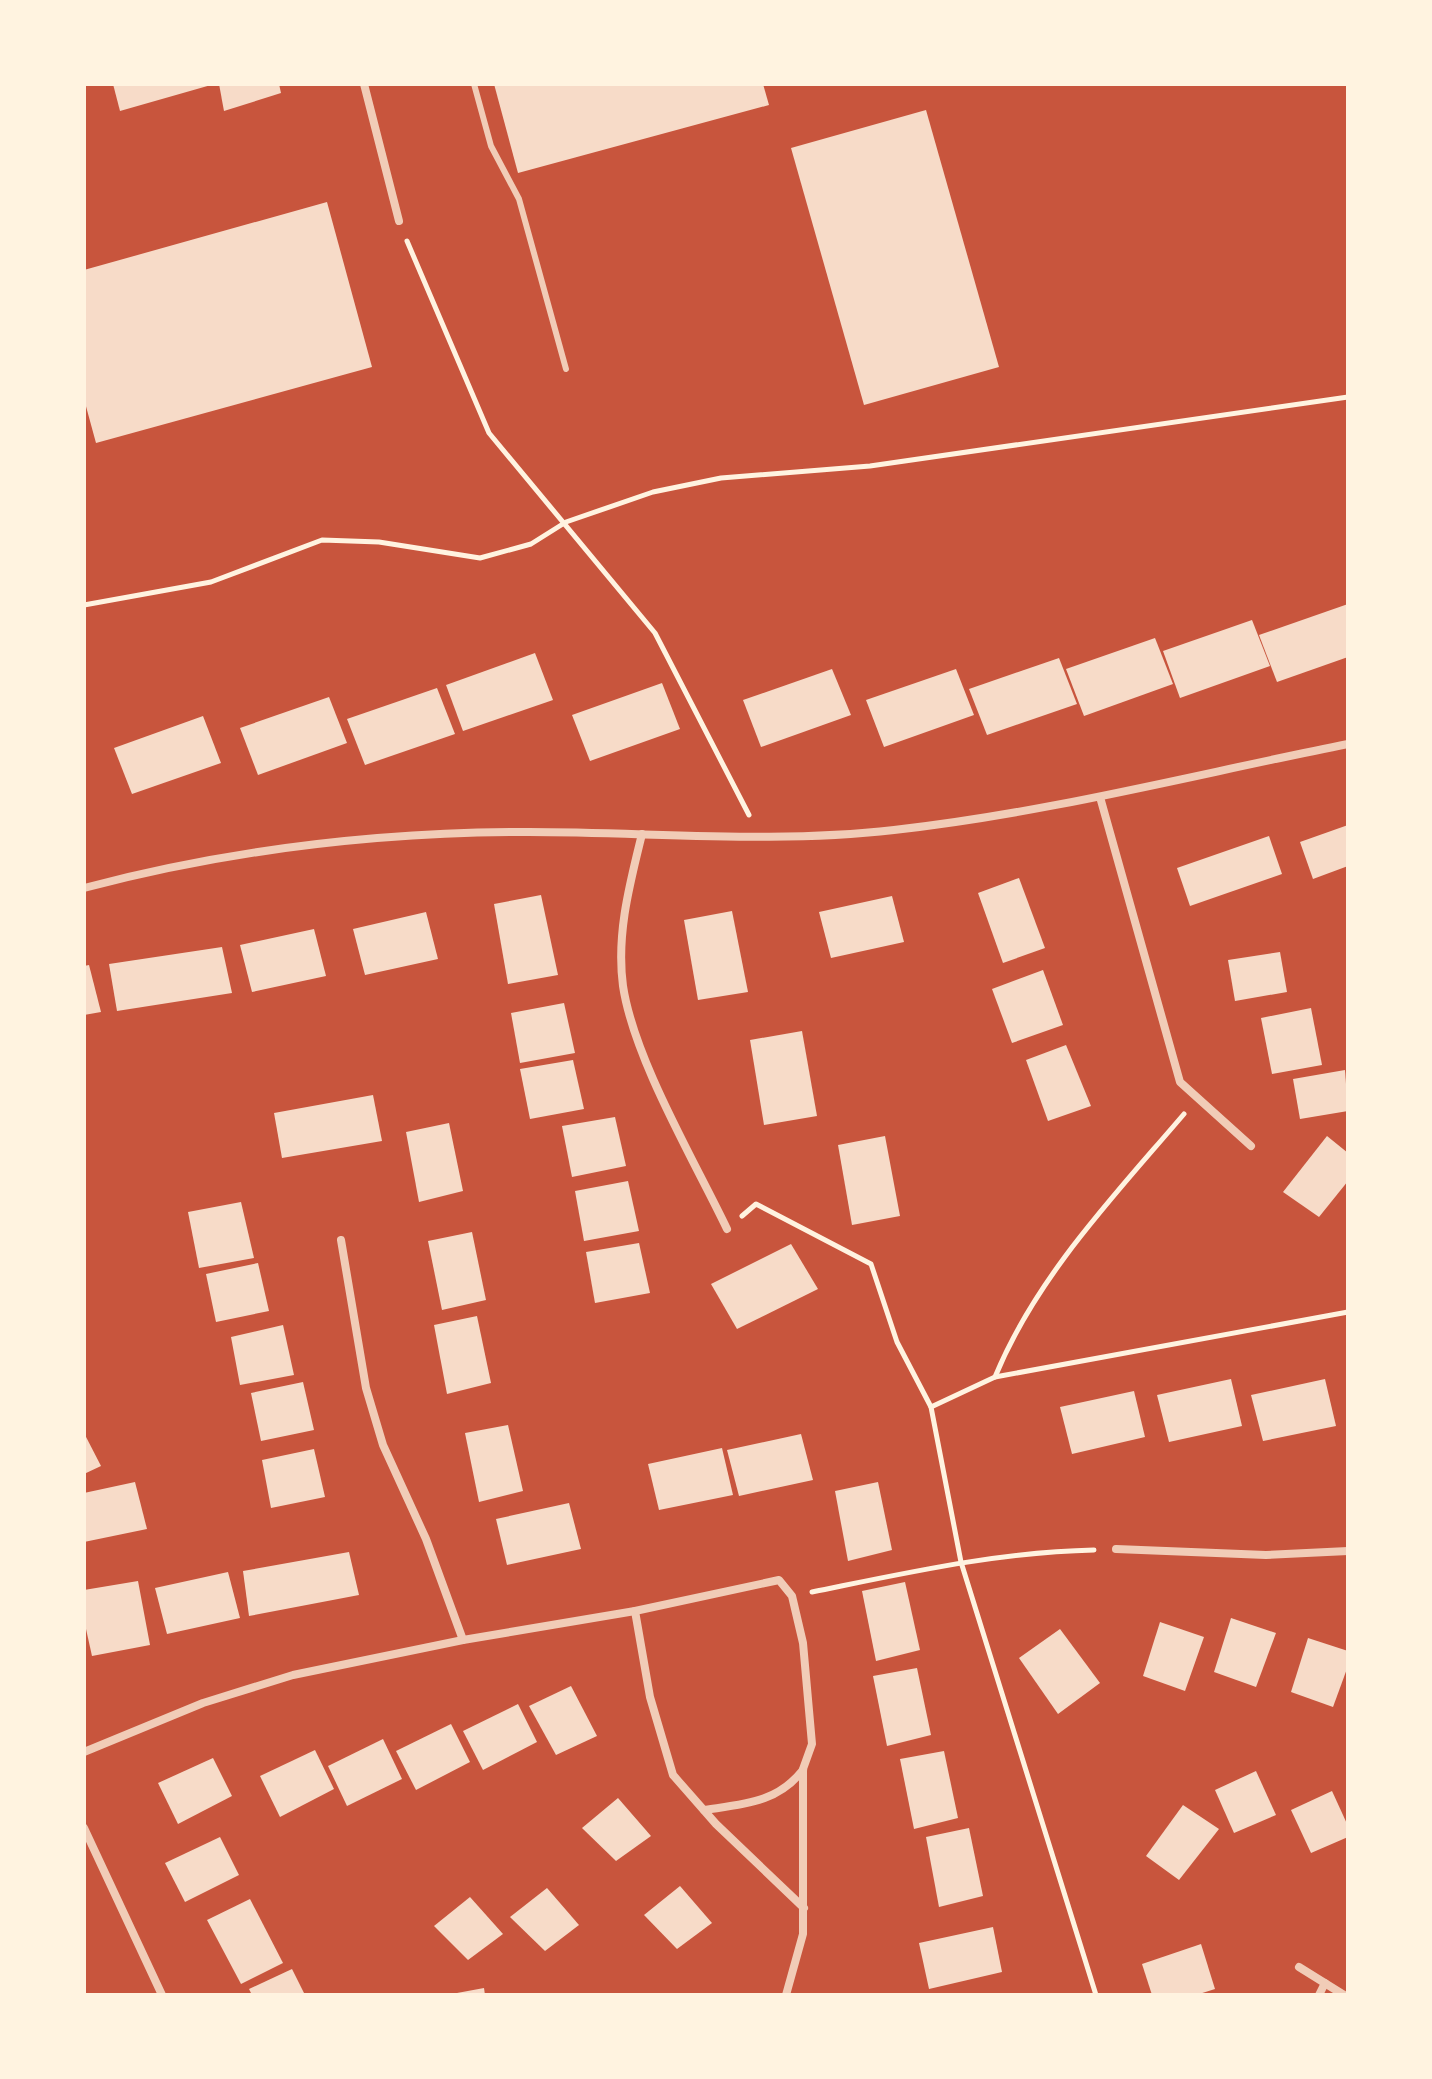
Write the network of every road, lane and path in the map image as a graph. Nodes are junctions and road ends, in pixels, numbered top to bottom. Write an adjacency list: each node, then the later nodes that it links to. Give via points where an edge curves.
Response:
1 (364, 84): 3 (street)
2 (474, 84): 4 (lane, via 491,146 519,199)
3 (399, 221): 6 (path, via 489,433)
4 (566, 369)
5 (1348, 397): 6 (path, via 870,466 721,478 653,492)
6 (566, 522): 7 (path, via 531,544 480,558 379,542 322,540 211,582); 11 (path, via 655,633)
7 (84, 605)
8 (1348, 744): 9 (street)
9 (1100, 797): 11 (street, via 893,831); 13 (street, via 1180,1082)
10 (642, 834): 11 (street); 12 (street, via 525,832 317,843); 16 (street, via 626,898 623,986 638,1043)
11 (761, 838)
12 (84, 888)
13 (1197, 1097): 14 (street); 19 (path, via 1081,1234 1014,1332)
14 (1251, 1146)
15 (756, 1204): 20 (path, via 871,1264 897,1342)
16 (727, 1229)
17 (341, 1240): 26 (street, via 366,1388 383,1445 426,1539)
18 (1348, 1312): 19 (path)
19 (995, 1377): 20 (path)
20 (931, 1407): 23 (path)
21 (1116, 1549): 22 (street, via 1266,1555); 23 (path, via 1038,1551)
22 (1348, 1551)
23 (961, 1562): 24 (path); 36 (path)
24 (792, 1596): 25 (street, via 779,1580); 28 (street, via 803,1643 812,1744)
25 (635, 1611): 26 (street); 29 (street, via 661,1743 673,1775)
26 (463, 1640): 27 (street, via 293,1675 203,1703)
27 (84, 1752)
28 (803, 1769): 29 (street, via 788,1788 764,1800); 31 (street)
29 (704, 1810): 31 (street)
30 (84, 1828): 34 (street)
31 (804, 1908): 35 (street, via 803,1934)
32 (1299, 1967): 33 (street)
33 (1325, 1983): 37 (street); 38 (street)
34 (162, 1995)
35 (786, 1995)
36 (1096, 1995)
37 (1319, 1995)
38 (1344, 1995)

